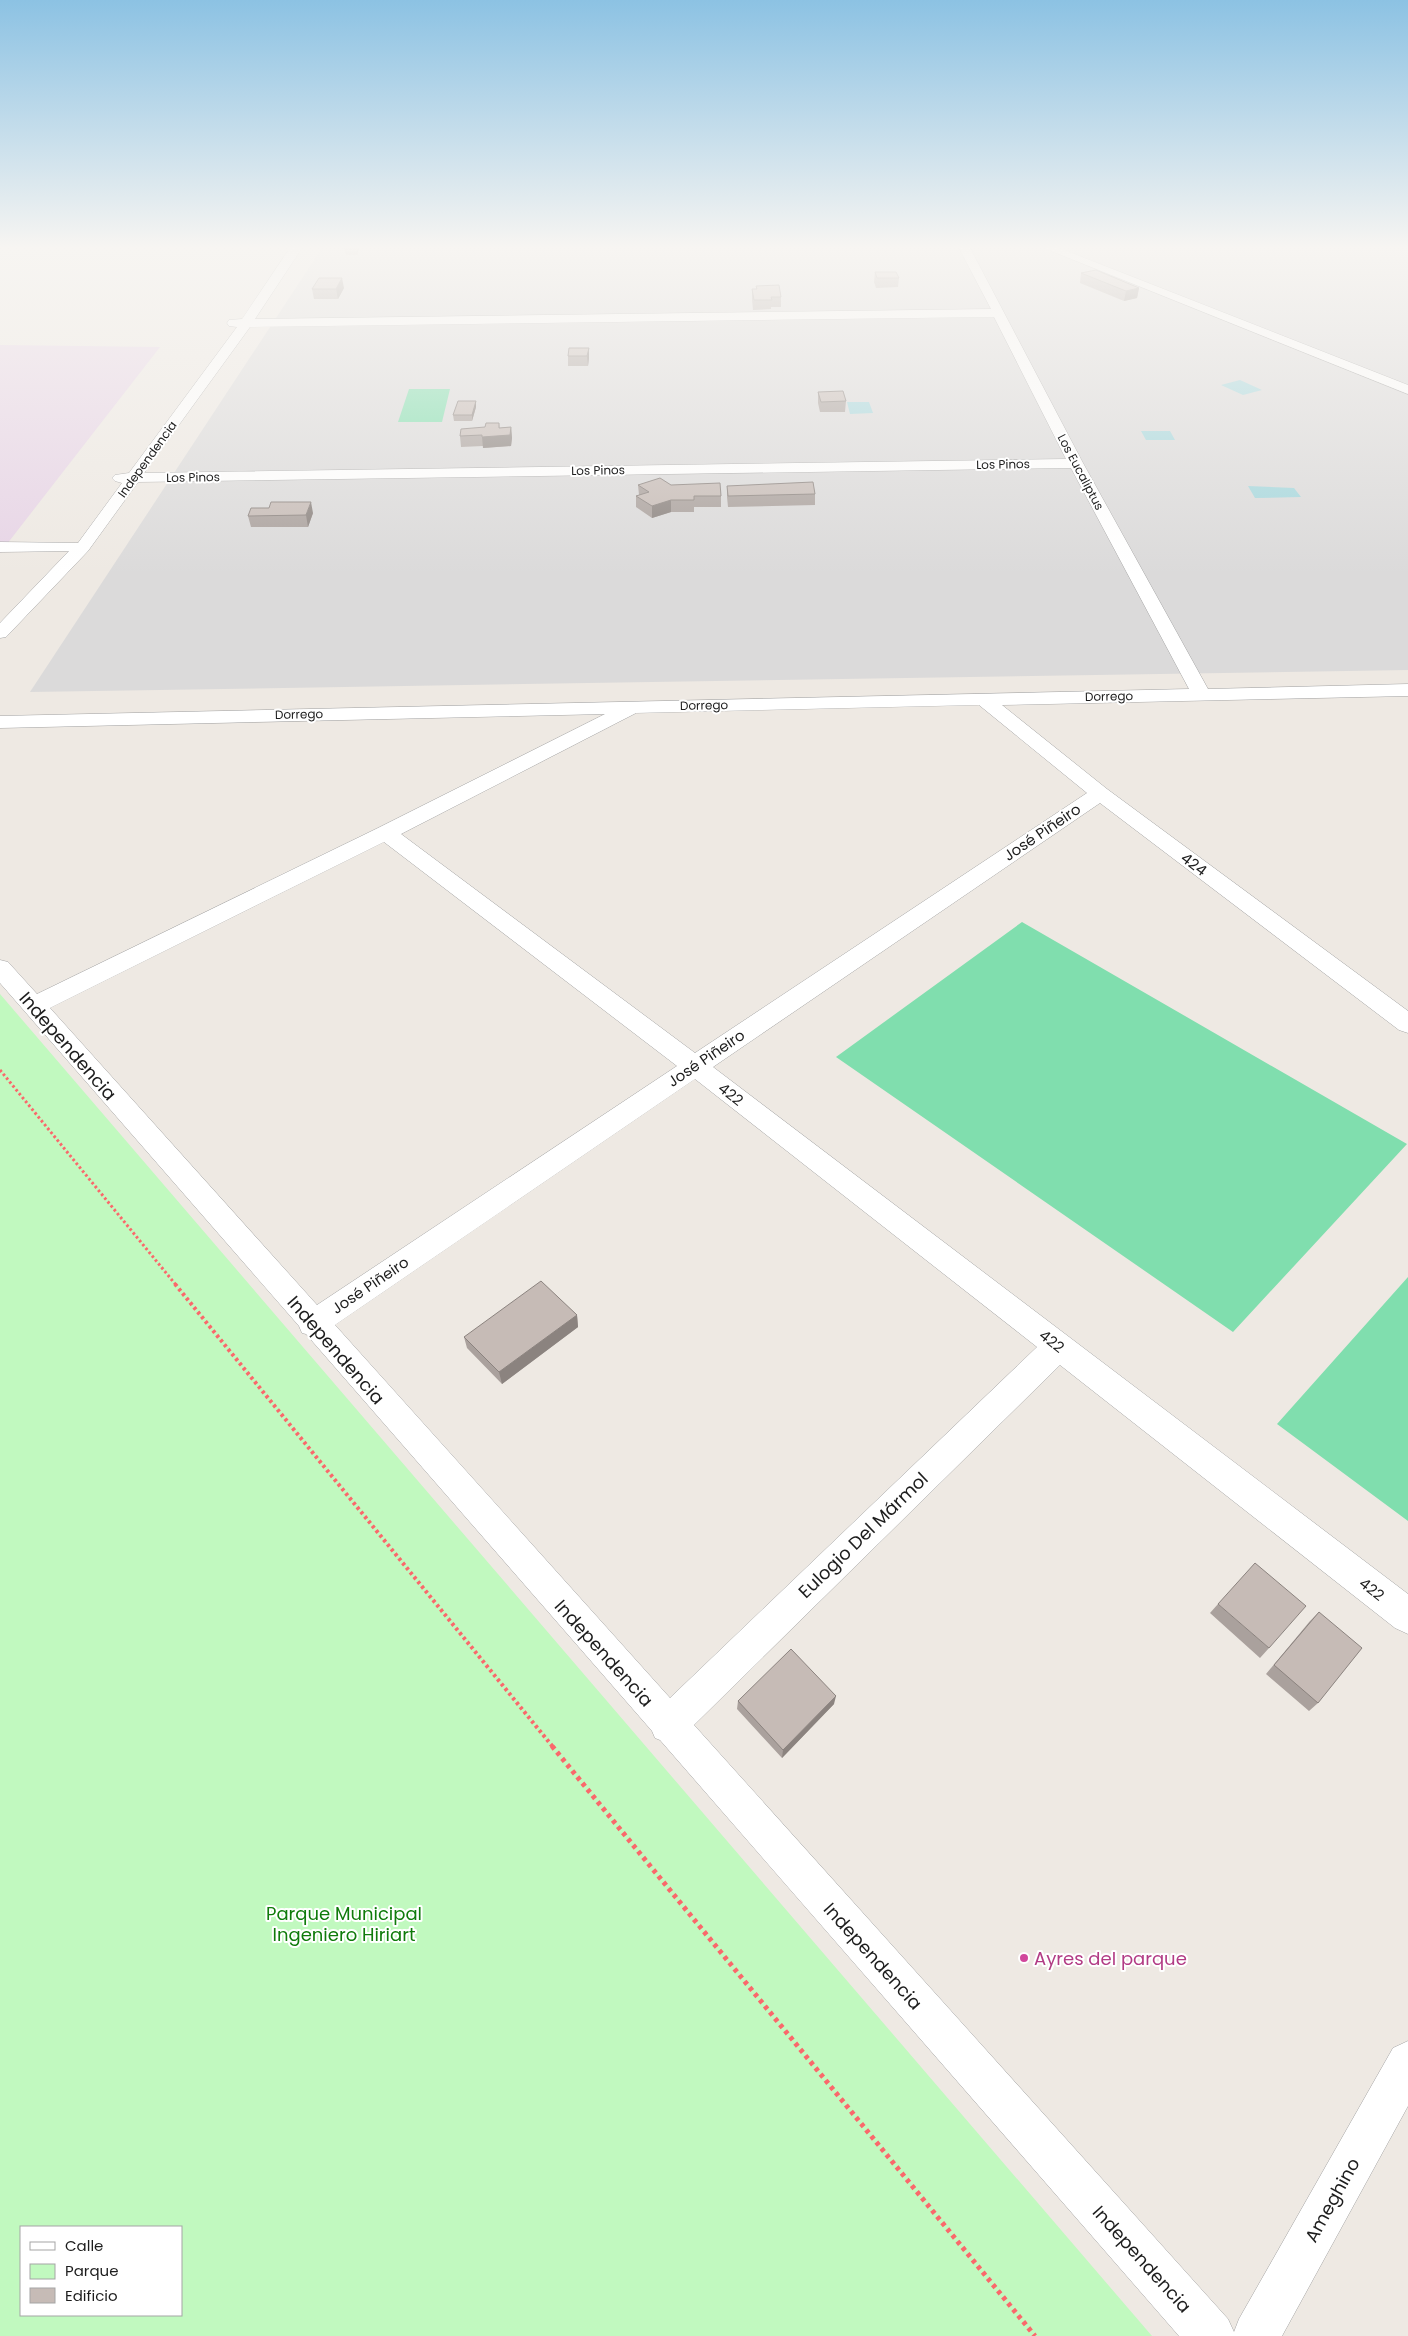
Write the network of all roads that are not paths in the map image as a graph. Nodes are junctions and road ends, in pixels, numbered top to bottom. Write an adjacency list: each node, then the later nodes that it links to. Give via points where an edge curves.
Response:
1 (214, 357): 6 (street, Independencia)
2 (1021, 357): 5 (street, Los Eucaliptus)
3 (1325, 357): 4 (street)
4 (1408, 390)
5 (1076, 463): 6 (street, Los Pinos); 12 (street, Los Eucaliptus)
6 (127, 478): 8 (street, Independencia)
7 (0, 547): 8 (street)
8 (73, 547): 9 (street, Independencia); 10 (street, Independencia)
9 (33, 578)
10 (0, 632)
11 (1408, 690): 12 (street, Dorrego)
12 (1201, 694): 13 (street, Dorrego)
13 (983, 699): 14 (street, Dorrego); 16 (street, 424)
14 (635, 706): 15 (street, Dorrego); 17 (street)
15 (0, 722)
16 (1100, 793): 20 (street, 424); 21 (street, José Piñeiro)
17 (386, 832): 19 (street); 21 (street, 422)
18 (0, 968): 19 (street, Independencia)
19 (33, 1006): 22 (street, Independencia)
20 (1408, 1024)
21 (695, 1066): 22 (street, José Piñeiro); 23 (street, 422)
22 (313, 1324): 25 (street, Independencia)
23 (1059, 1346): 24 (street, 422); 25 (street, Eulogio Del Mármol)
24 (1408, 1616)
25 (668, 1725): 27 (street, Independencia)
26 (1408, 2063): 28 (street, Ameghino)
27 (1211, 2336)
28 (1256, 2336)

